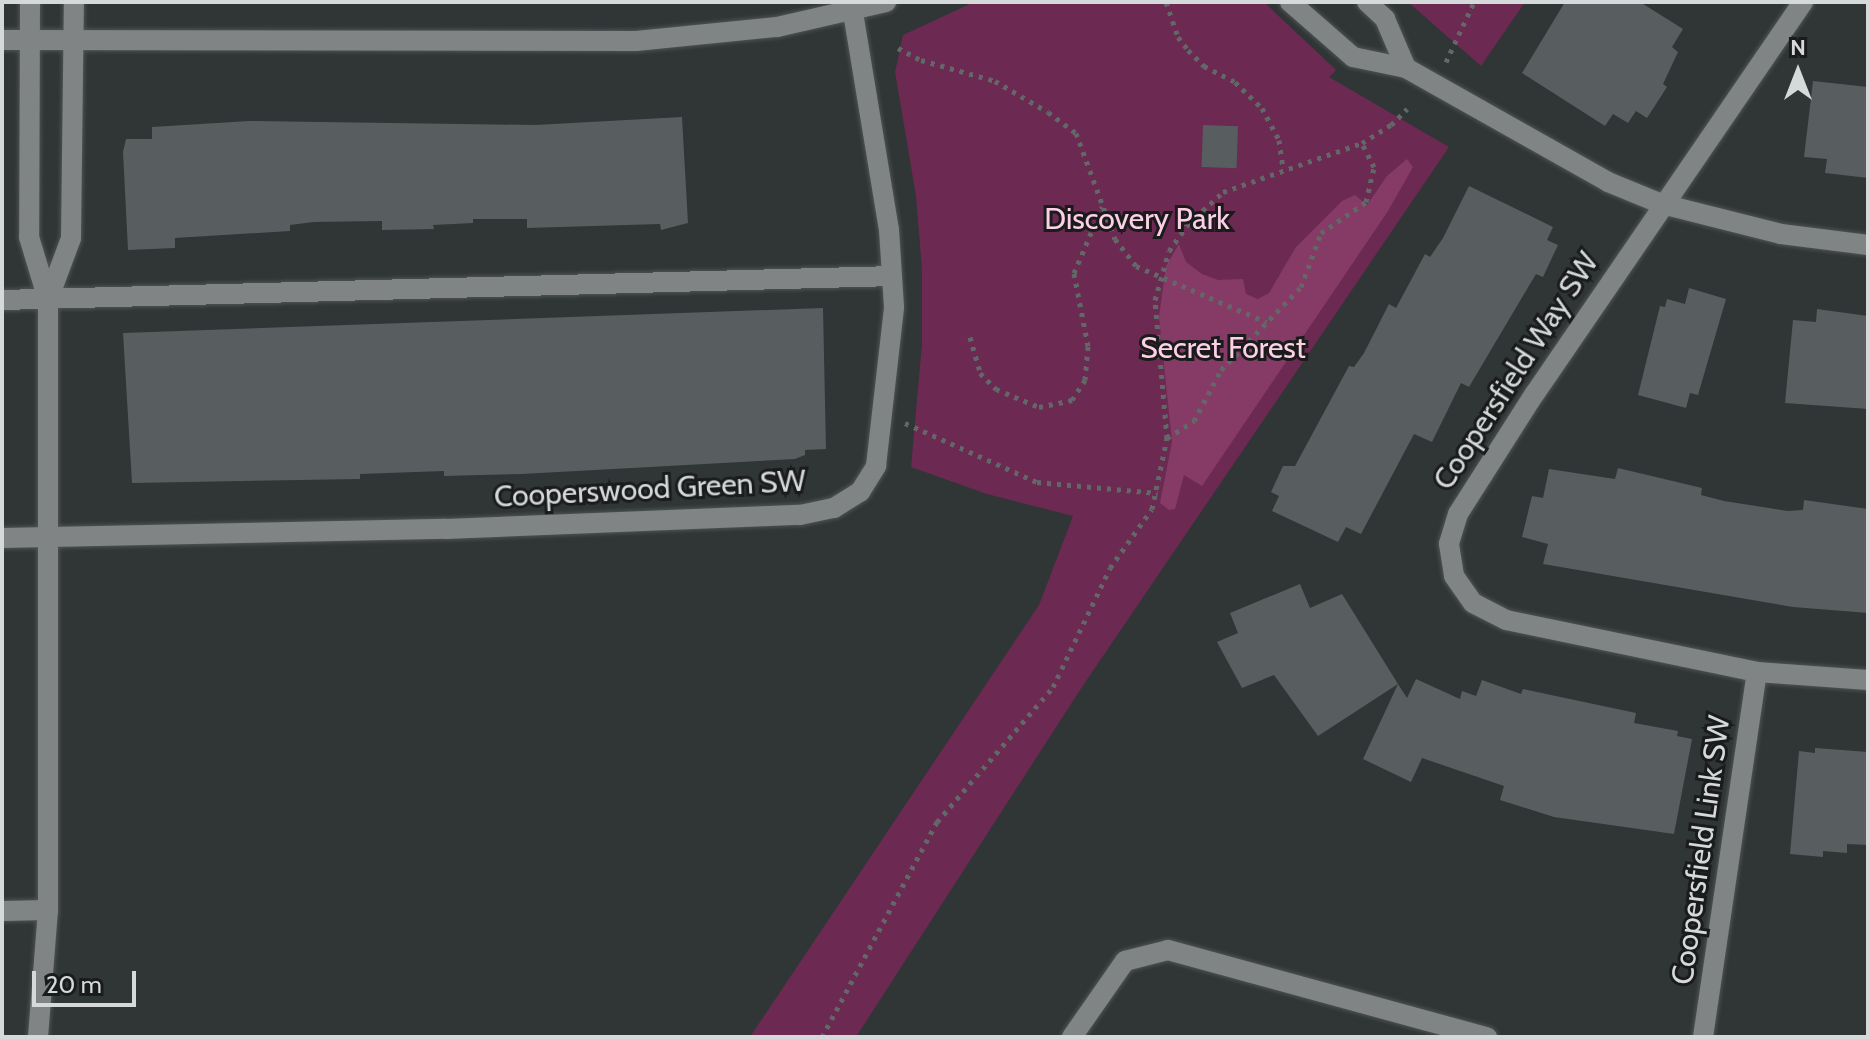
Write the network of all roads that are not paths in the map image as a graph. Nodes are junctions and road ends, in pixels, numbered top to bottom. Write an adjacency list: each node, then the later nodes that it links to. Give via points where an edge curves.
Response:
1 (30, 2): 9 (street)
2 (74, 2): 10 (street)
3 (886, 2): 7 (street)
4 (1290, 2): 11 (street, via 1353,57)
5 (1367, 2): 11 (street, via 1385,19)
6 (1803, 2): 12 (street, Coopersfield Way SW)
7 (853, 13): 10 (street, via 636,41); 14 (street, Cooperswood Green SW)
8 (2, 40): 9 (street)
9 (29, 40): 10 (street); 16 (street, via 29,237)
10 (73, 40): 16 (street, via 71,238)
11 (1406, 68): 12 (street, via 1577,168)
12 (1662, 204): 13 (street, via 1781,234); 19 (street, Coopersfield Way SW, via 1458,514 1449,544 1454,576 1473,603 1506,620)
13 (1868, 245)
14 (892, 276): 16 (street); 18 (street, Cooperswood Green SW, via 894,307 876,466 860,492 834,508 800,515)
15 (2, 300): 16 (street)
16 (48, 300): 18 (street)
17 (2, 538): 18 (street, Cooperswood Green SW)
18 (47, 538): 21 (street)
19 (1757, 672): 20 (street, Coopersfield Way SW); 27 (street, Coopersfield Link SW)
20 (1868, 680)
21 (48, 910): 22 (street); 24 (street)
22 (2, 911)
23 (1461, 1033): 25 (street, via 1168,950 1125,961); 26 (street)
24 (38, 1037)
25 (1072, 1037)
26 (1487, 1037)
27 (1703, 1037)

